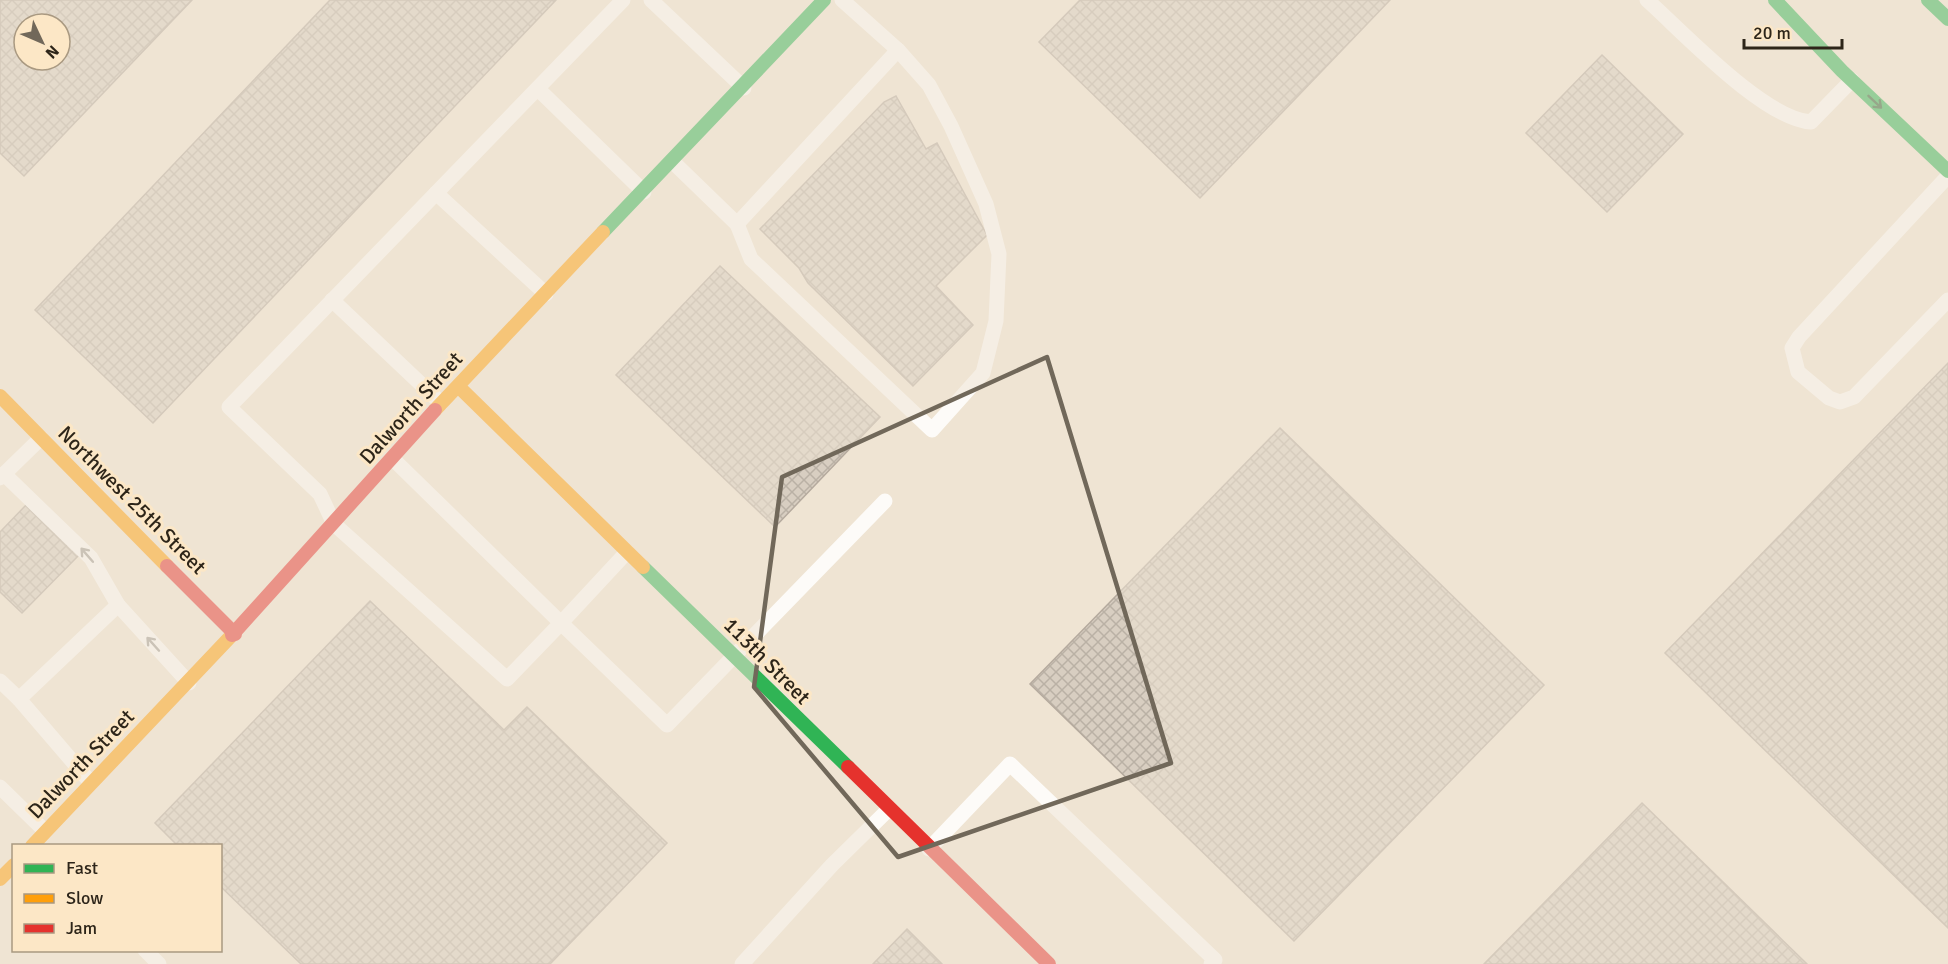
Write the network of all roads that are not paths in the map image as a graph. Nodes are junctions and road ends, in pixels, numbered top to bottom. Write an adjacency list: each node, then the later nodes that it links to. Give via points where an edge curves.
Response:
1 (623, 0): 12 (lane)
2 (651, 0): 11 (lane)
3 (824, 0): 11 (street, Dalworth Street)
4 (842, 0): 9 (lane)
5 (1647, 0): 10 (lane, via 1761,102 1785,116 1811,122)
6 (1775, 0): 10 (street)
7 (1928, 0): 8 (street)
8 (1948, 19)
9 (898, 50): 18 (lane); 18 (lane, via 929,85 951,126 986,204 999,254 996,321 983,373 932,430 752,259)
10 (1852, 81): 14 (street, one-way to 14)
11 (744, 87): 13 (street, Dalworth Street)
12 (538, 89): 16 (lane); 17 (lane)
13 (673, 162): 16 (street, Dalworth Street); 18 (lane)
14 (1948, 171)
15 (1948, 177): 21 (lane, via 1799,337 1792,348 1798,372 1828,398 1840,402 1854,396)
16 (644, 192): 19 (street, Dalworth Street)
17 (436, 193): 19 (lane); 20 (lane)
18 (737, 224)
19 (546, 294): 22 (street, Dalworth Street)
20 (332, 300): 24 (lane); 29 (lane, via 229,407 320,494)
21 (1948, 300)
22 (459, 387): 24 (street, Dalworth Street); 30 (street, 113th Street)
23 (0, 396): 25 (street, Northwest 25th Street)
24 (441, 404): 26 (street, Dalworth Street)
25 (41, 438): 27 (lane); 33 (street, Northwest 25th Street)
26 (393, 459): 29 (street, Dalworth Street); 32 (lane)
27 (2, 476): 31 (lane, one-way to 27, via 91,558)
28 (885, 501): 34 (lane)
29 (334, 524): 32 (lane, via 507,678); 33 (street, Dalworth Street)
30 (627, 552): 32 (lane); 34 (street, 113th Street)
31 (118, 605): 36 (lane, one-way to 31); 37 (lane)
32 (561, 623): 34 (lane, via 667,724)
33 (235, 634): 36 (street, Dalworth Street)
34 (732, 656): 40 (street, 113th Street)
35 (0, 681): 37 (lane)
36 (189, 683): 38 (street, Dalworth Street)
37 (19, 699): 38 (lane)
38 (91, 783): 41 (street, Dalworth Street)
39 (0, 787): 41 (lane)
40 (889, 809): 43 (street, 113th Street); 48 (lane)
41 (45, 831): 42 (street, Dalworth Street)
42 (34, 844)
43 (929, 849): 49 (street, 113th Street); 50 (lane, via 1010,764 1215,960)
44 (12, 867): 45 (street)
45 (0, 879)
46 (146, 952): 47 (lane)
47 (159, 964)
48 (742, 964)
49 (1049, 964)
50 (1211, 964)

